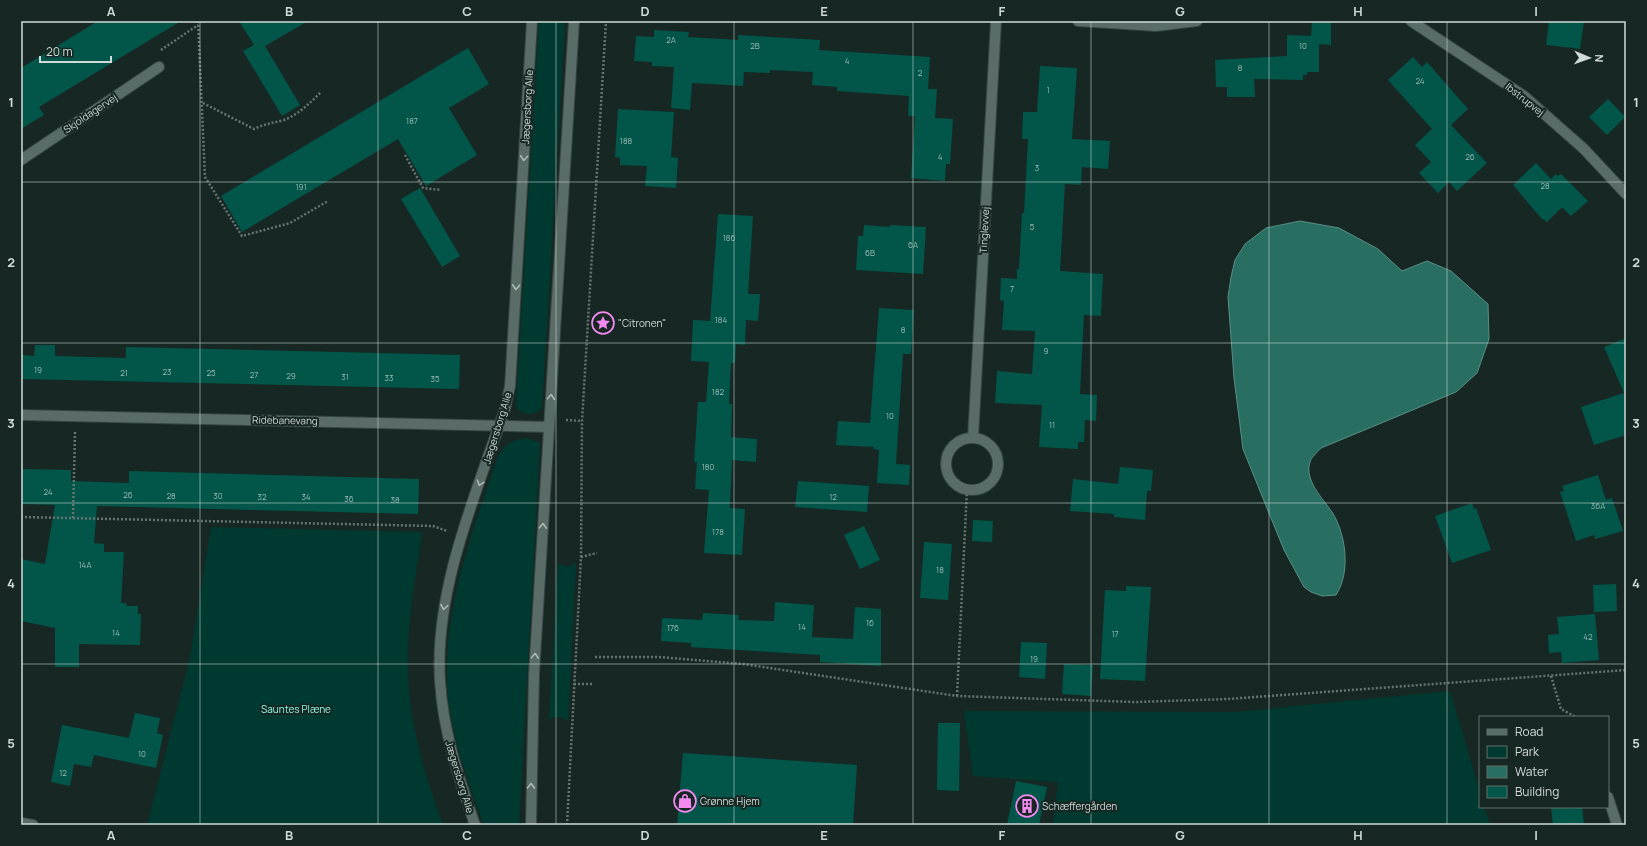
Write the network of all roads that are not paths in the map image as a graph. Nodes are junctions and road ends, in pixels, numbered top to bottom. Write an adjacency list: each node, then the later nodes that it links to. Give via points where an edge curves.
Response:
1 (532, 21): 11 (street, Jægersborg Alle, one-way to 11, via 510,386)
2 (574, 21): 12 (street, one-way to 2)
3 (996, 21): 13 (street, Tinglevvej)
4 (1078, 21): 5 (street, via 1156,26)
5 (1197, 21)
6 (1411, 21): 9 (street, Ibstrupvej, via 1524,96 1584,149)
7 (159, 67): 8 (street, Skjoldagervej)
8 (21, 160)
9 (1626, 194)
10 (21, 415): 11 (street, Ridebanevang)
11 (500, 425): 12 (street, Ridebanevang); 17 (street, Jægersborg Alle, one-way to 17, via 462,536 443,612 440,680 449,745)
12 (549, 427): 18 (street, one-way to 12, via 534,674)
13 (973, 438): 13 (street, via 956,444 947,461 947,468 953,481 968,489 986,486 998,469 994,451 985,442)
14 (1609, 800): 19 (street)
15 (21, 823): 16 (street)
16 (33, 825)
17 (475, 825)
18 (530, 825)
19 (1616, 825)

